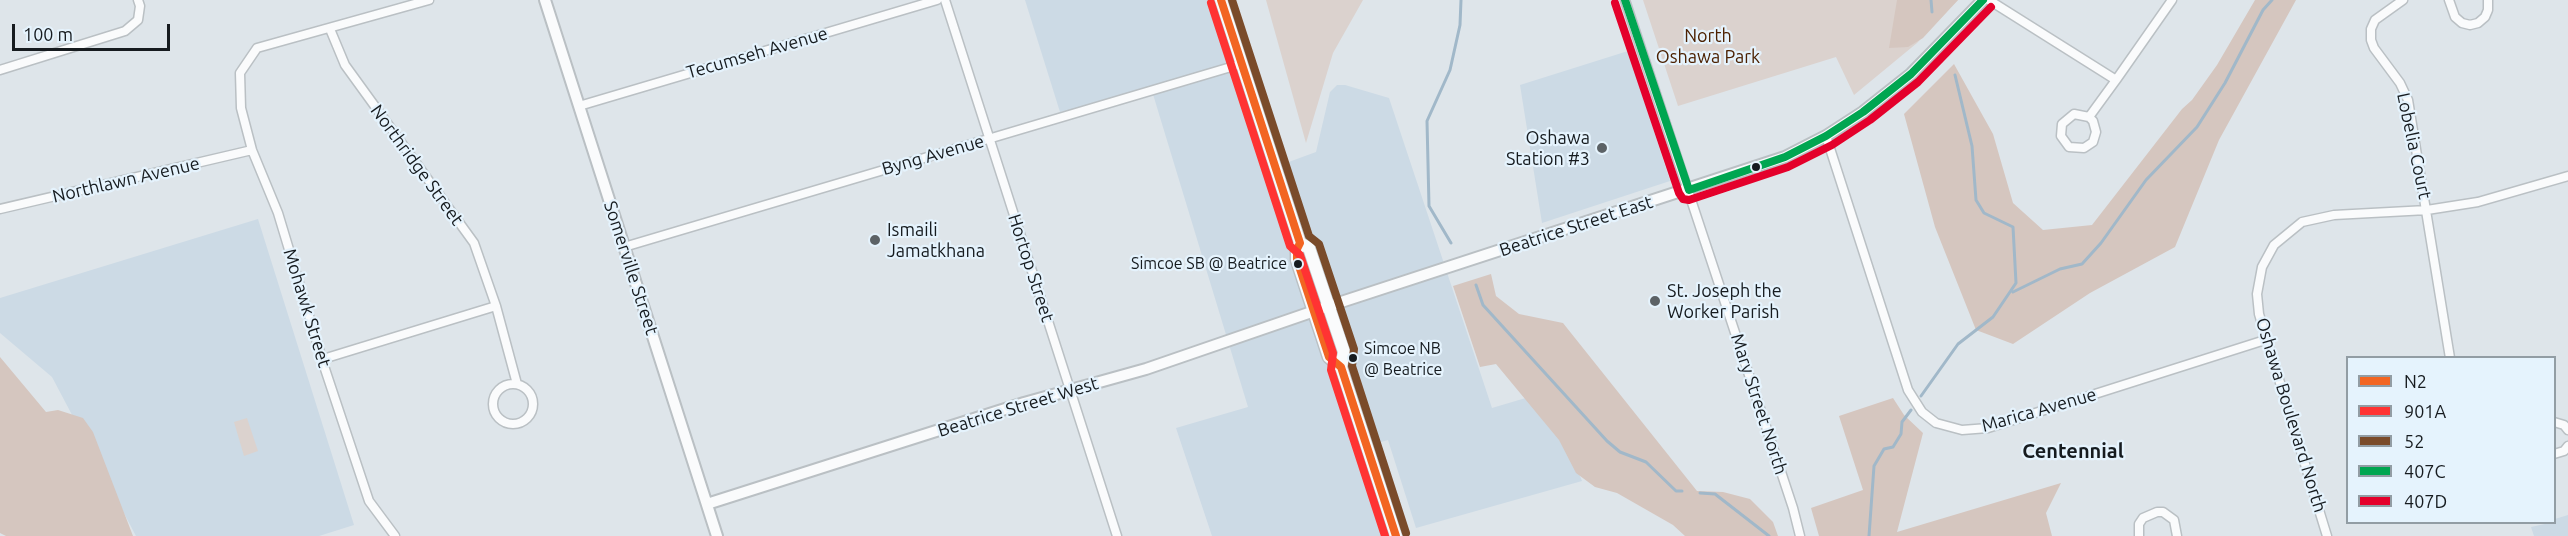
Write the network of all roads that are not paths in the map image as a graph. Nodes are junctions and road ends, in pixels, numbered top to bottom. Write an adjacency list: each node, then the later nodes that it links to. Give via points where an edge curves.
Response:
1 (138, 0): 16 (street, via 138,20 125,31)
2 (429, 0): 14 (street)
3 (545, 0): 18 (street, Somerville Street)
4 (936, 0): 18 (street, Tecumseh Avenue)
5 (945, 0): 21 (street, Hortop Street)
6 (1221, 0): 15 (main road)
7 (1626, 0): 24 (street, Mary Street North)
8 (1983, 0): 20 (street, Beatrice Street East, via 1911,74)
9 (1989, 0): 17 (street)
10 (2172, 0): 17 (street)
11 (2403, 0): 26 (street, Lobelia Court, via 2375,21 2370,29 2371,40 2408,100)
12 (2449, 0): 13 (street, via 2455,17 2470,25 2485,17)
13 (2488, 0)
14 (330, 29): 22 (street, Mohawk Street, via 257,48 240,73 241,108); 29 (street, Northridge Street, via 345,65 474,243)
15 (1241, 64): 21 (street, Byng Avenue); 27 (main road)
16 (0, 70)
17 (2116, 80): 19 (street)
18 (579, 106): 28 (street, Somerville Street)
19 (2089, 117): 19 (street, via 2096,132 2093,142 2084,148 2069,147 2061,136 2062,124 2074,114)
20 (1826, 136): 24 (street, Beatrice Street East, via 1785,157); 32 (street, Marica Avenue, via 1908,390 1922,412 1936,423 1962,430 1988,428)
21 (988, 139): 28 (street, Byng Avenue); 37 (street, Hortop Street)
22 (252, 150): 25 (street, Northlawn Avenue); 34 (street, Mohawk Street, via 278,213)
23 (2568, 176): 26 (street, Oshawa Boulevard North, via 2478,202)
24 (1689, 190): 30 (street, Beatrice Street East); 43 (street, Mary Street North)
25 (0, 210)
26 (2427, 210): 32 (street, Oshawa Boulevard North, via 2334,215 2302,222 2274,245 2262,267 2257,294); 33 (street, Lobelia Court)
27 (1300, 243): 30 (main road, via 1309,248); 31 (main road, via 1298,260)
28 (624, 247): 38 (street, Somerville Street)
29 (495, 306): 34 (street); 36 (street, Northridge Street)
30 (1329, 306): 31 (street, Beatrice Street West); 35 (main road, via 1344,352)
31 (1314, 311): 35 (main road, via 1329,357); 37 (street, Beatrice Street West)
32 (2265, 340): 46 (street, Oshawa Boulevard North)
33 (2450, 356)
34 (323, 358): 39 (street, Mohawk Street, via 369,501)
35 (1341, 368): 42 (main road)
36 (517, 384): 36 (street, via 511,382 493,394 497,418 513,425 529,417 534,403 526,387)
37 (1071, 391): 38 (street, Beatrice Street West); 41 (street, Hortop Street)
38 (707, 504): 40 (street, Somerville Street)
39 (395, 536)
40 (717, 536)
41 (1117, 536)
42 (1396, 536)
43 (1800, 536)
44 (2139, 536): 45 (street, via 2143,518 2157,512 2174,520)
45 (2177, 536)
46 (2327, 536)

